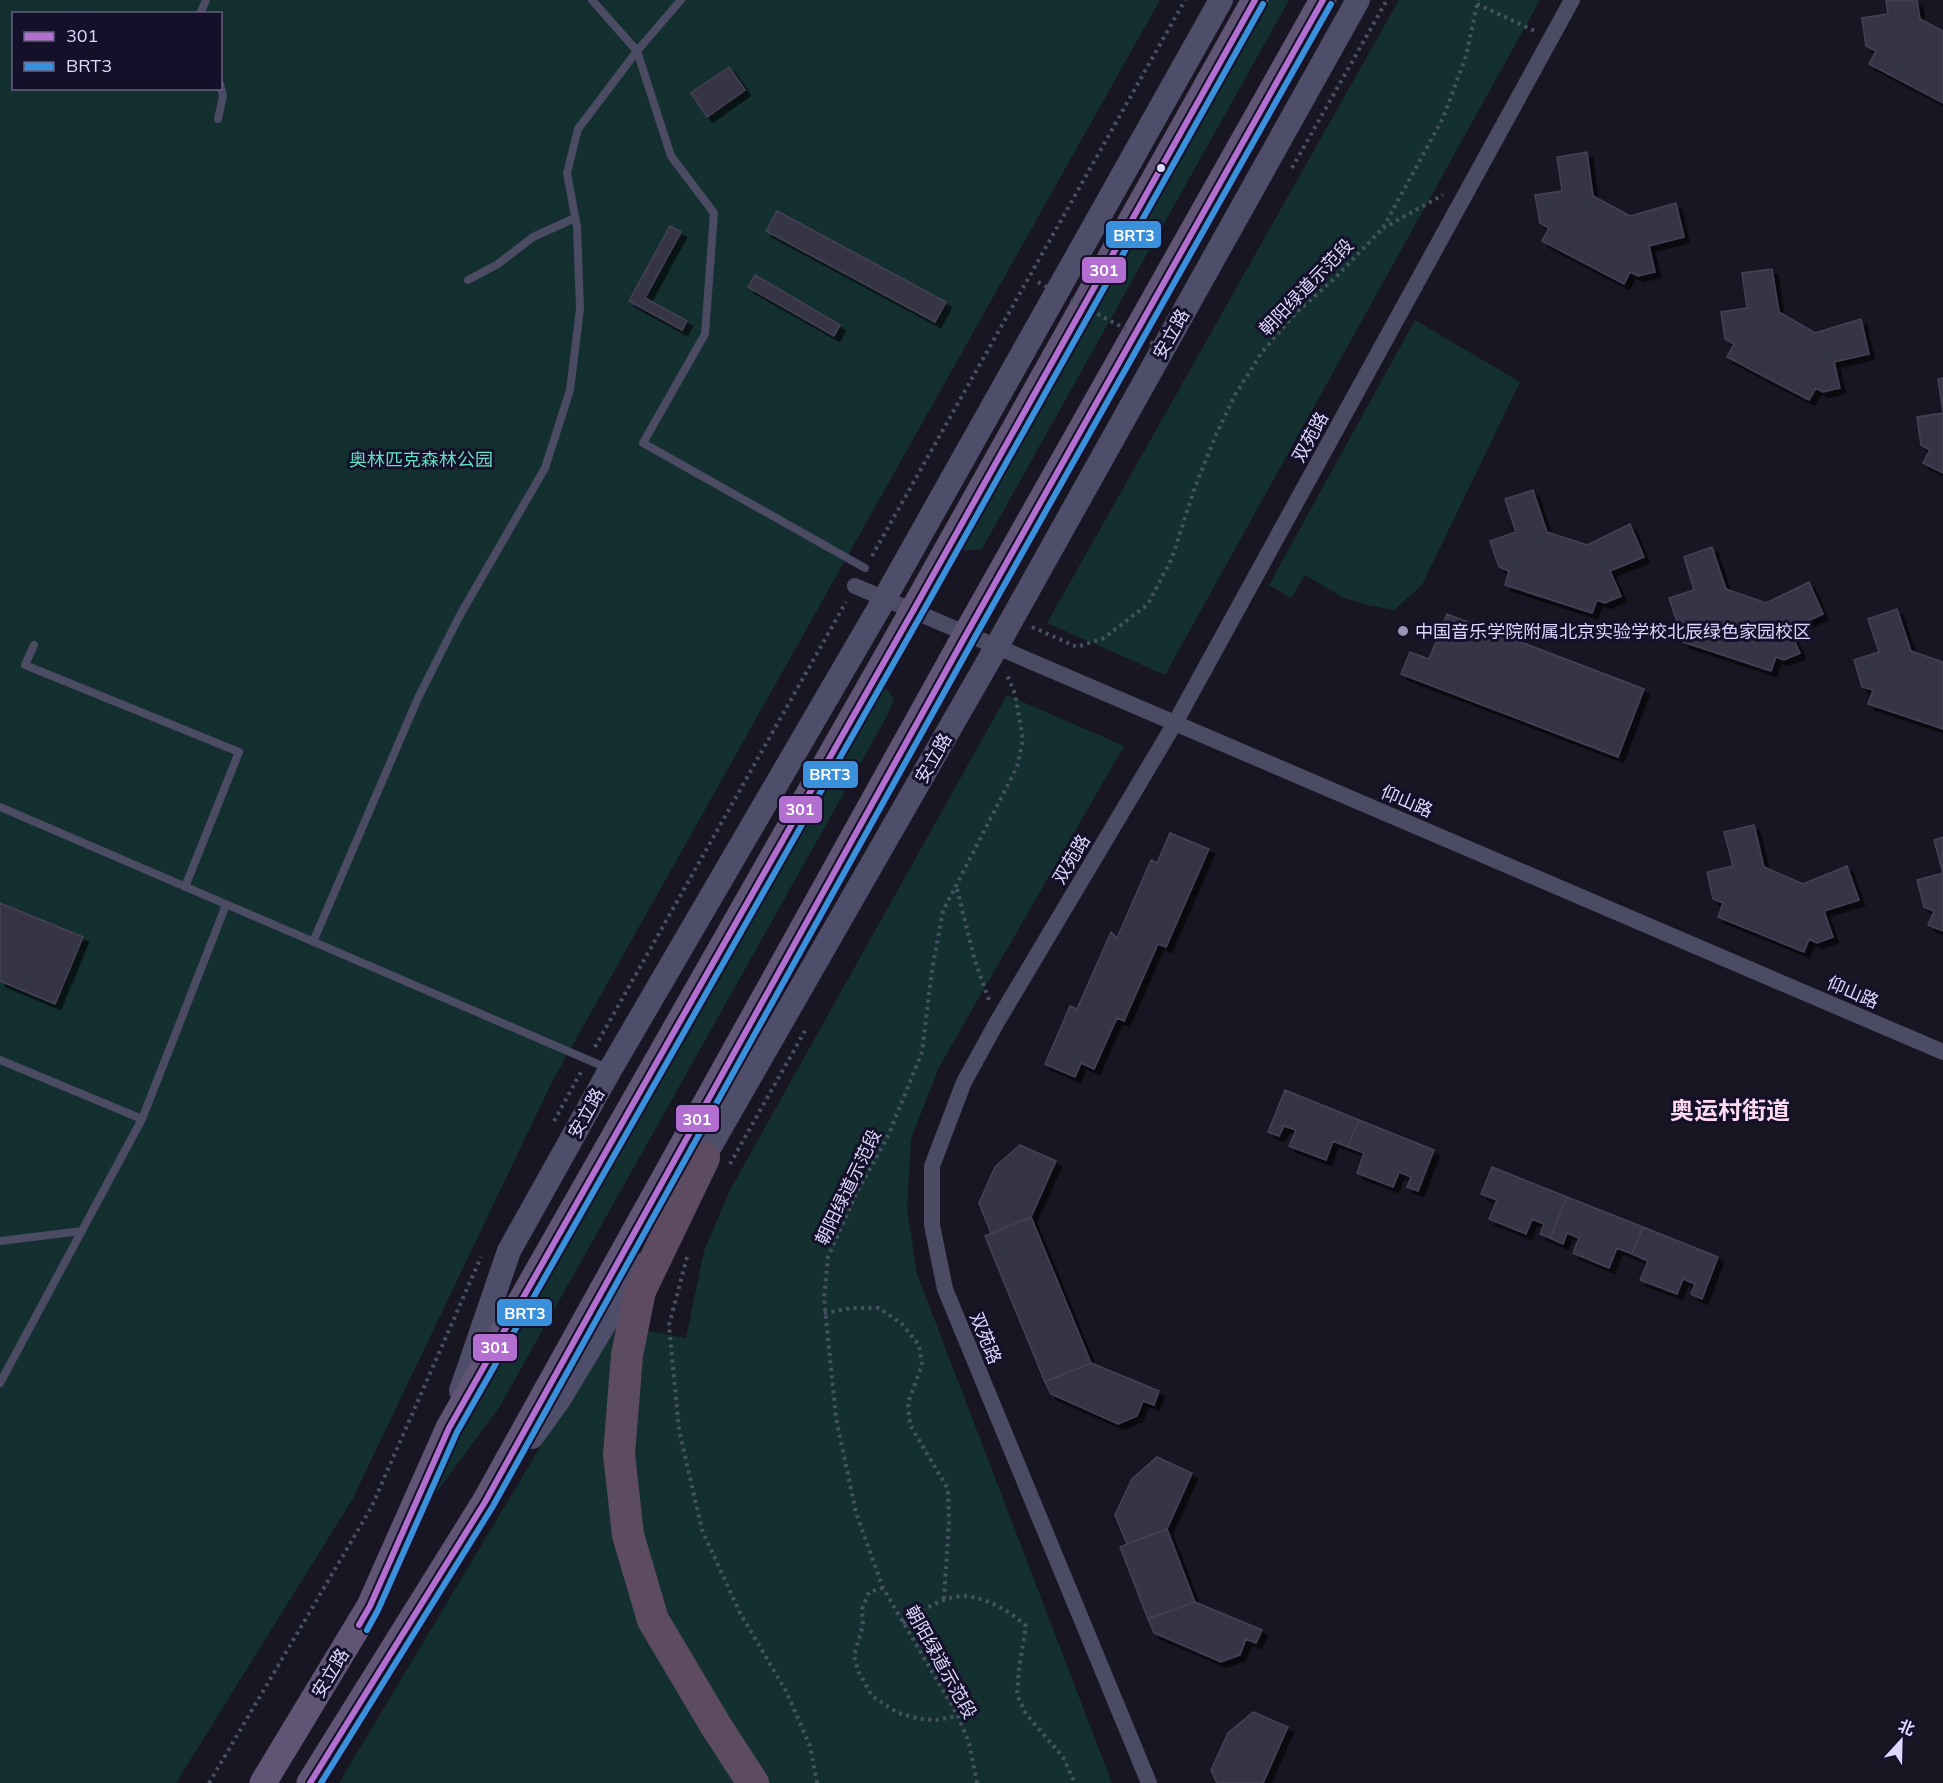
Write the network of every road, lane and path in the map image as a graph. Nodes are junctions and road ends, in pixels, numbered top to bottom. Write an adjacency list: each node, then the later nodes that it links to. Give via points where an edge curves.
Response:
1 (592, 0): 11 (lane)
2 (681, 0): 11 (lane)
3 (1221, 0): 27 (street, 安立路)
4 (1255, 0): 28 (main road, 安立路)
5 (1323, 0): 31 (main road, 安立路)
6 (1358, 0): 33 (street, 安立路)
7 (1387, 0): 14 (path)
8 (1572, 0): 10 (street, 双苑路)
9 (1478, 2): 10 (path); 17 (path, 朝阳绿道示范段, via 1466,56 1443,118)
10 (1551, 38): 15 (street, 双苑路)
11 (637, 51): 16 (lane, via 578,129 567,173); 25 (lane, via 671,156 714,213 705,334 643,443)
12 (222, 90): 13 (lane)
13 (218, 119)
14 (1289, 174)
15 (1474, 179): 17 (path); 36 (street, 双苑路)
16 (575, 218): 20 (lane, via 533,237 498,264); 41 (lane, via 580,309 570,390 545,468 460,615 418,698)
17 (1383, 228): 30 (path, 朝阳绿道示范段, via 1297,312 1262,352 1235,395 1198,479 1172,558 1148,604 1104,638 1077,646)
18 (1055, 231): 19 (path)
19 (1064, 236)
20 (468, 280)
21 (1038, 282): 23 (path, bridge)
22 (987, 352): 24 (path)
23 (1174, 355)
24 (996, 356)
25 (865, 568)
26 (855, 586): 27 (street, 仰山路)
27 (885, 598): 28 (street, 仰山路); 46 (street, 安立路)
28 (913, 610): 31 (street, 仰山路); 54 (main road, 安立路)
29 (1037, 616): 30 (path)
30 (1032, 627): 33 (path)
31 (967, 633): 33 (street, 仰山路); 55 (main road, 安立路)
32 (34, 645): 38 (lane, via 25,665 239,752)
33 (1006, 650): 34 (path); 36 (street, 仰山路); 48 (street, 安立路)
34 (1006, 671): 35 (path); 39 (path, 朝阳绿道示范段, via 1015,694 1023,739 1017,767)
35 (1001, 681)
36 (1175, 723): 43 (street, 双苑路); 44 (street, 仰山路)
37 (0, 807): 38 (lane)
38 (185, 887): 40 (lane)
39 (956, 888): 43 (path, via 975,961); 52 (path, 朝阳绿道示范段, via 944,911 922,1052 888,1136 828,1257)
40 (226, 905): 41 (lane); 47 (lane)
41 (313, 942): 46 (lane)
42 (810, 1020): 48 (path)
43 (998, 1022): 66 (street, 双苑路, via 964,1082 932,1166 932,1225 945,1289)
44 (1943, 1052)
45 (0, 1060): 47 (lane)
46 (610, 1070): 54 (street, 安立路, via 509,1251)
47 (142, 1119): 49 (lane)
48 (717, 1161): 55 (street, 安立路, via 558,1401); 62 (highway, via 640,1291 627,1355 619,1454 628,1535 653,1620)
49 (82, 1231): 50 (lane); 53 (lane)
50 (0, 1241)
51 (689, 1246): 63 (path, via 669,1325 686,1463 702,1530 740,1613 786,1691 810,1746)
52 (824, 1313): 56 (path, 朝阳绿道示范段, via 838,1429 856,1513); 57 (path, via 879,1308 902,1323 919,1345 922,1365 908,1403 910,1425 948,1489)
53 (0, 1383)
54 (449, 1428): 60 (main road, 安立路, via 370,1606)
55 (485, 1502): 61 (main road, 安立路)
56 (883, 1588): 58 (path, 朝阳绿道示范段); 59 (path, via 869,1593 862,1609 863,1625 854,1656 867,1688 872,1696 898,1713 928,1720)
57 (944, 1600): 58 (path); 65 (path, via 955,1596 984,1599 1014,1614 1026,1626 1017,1695 1026,1714 1063,1757)
58 (903, 1623): 59 (path, 朝阳绿道示范段)
59 (958, 1716): 64 (path, 朝阳绿道示范段, via 969,1743)
60 (263, 1783)
61 (310, 1783)
62 (753, 1783)
63 (817, 1783)
64 (977, 1783)
65 (1075, 1783)
66 (1149, 1783)

